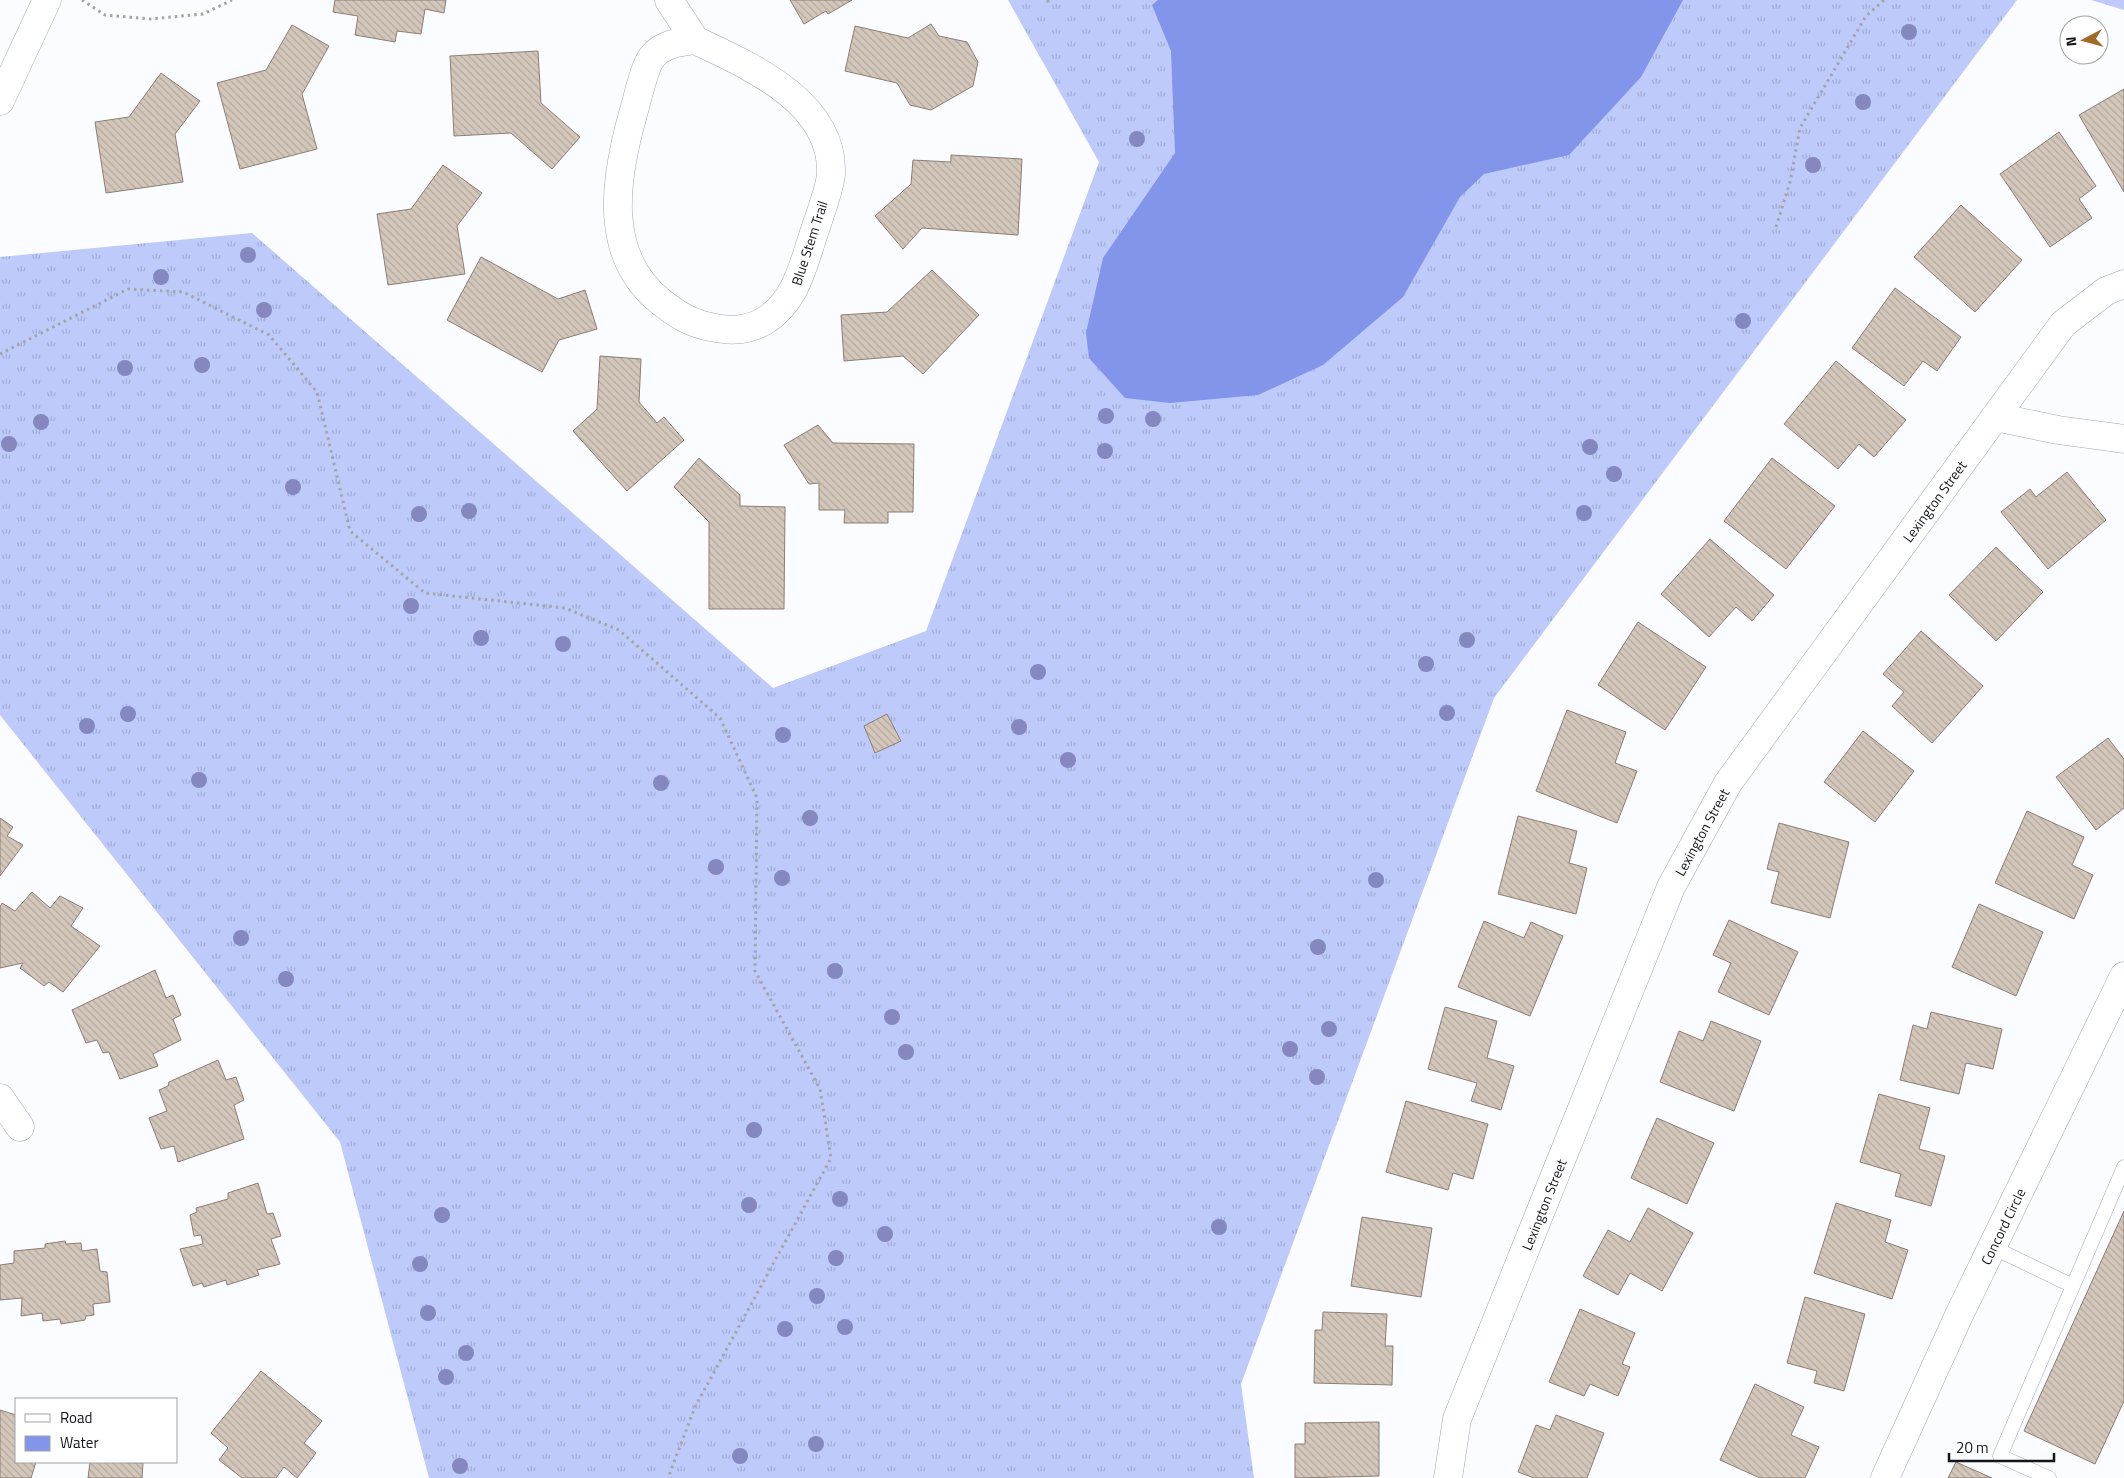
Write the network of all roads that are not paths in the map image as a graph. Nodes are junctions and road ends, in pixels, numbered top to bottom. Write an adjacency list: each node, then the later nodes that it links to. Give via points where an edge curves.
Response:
1 (47, 0): 4 (street)
2 (669, 0): 3 (street)
3 (695, 40): 3 (street, Blue Stem Trail, via 673,43 652,57 629,128 618,186 617,212 624,251 644,288 683,319 736,331 756,326 774,314 796,288 831,175 828,146 808,109 745,65)
4 (0, 101)
5 (2124, 284): 6 (street, Lexington Street, via 2106,291 2062,324)
6 (1995, 417): 7 (street); 14 (street, Lexington Street, via 1728,783 1671,887 1457,1419)
7 (2124, 439)
8 (2124, 976): 12 (street, Concord Circle)
9 (0, 1098): 10 (street)
10 (20, 1127)
11 (2124, 1167): 13 (lane)
12 (1992, 1247): 13 (lane); 15 (street, Concord Circle)
13 (2073, 1286): 16 (lane, via 2000,1456)
14 (1448, 1478)
15 (1885, 1478)
16 (2049, 1478)

